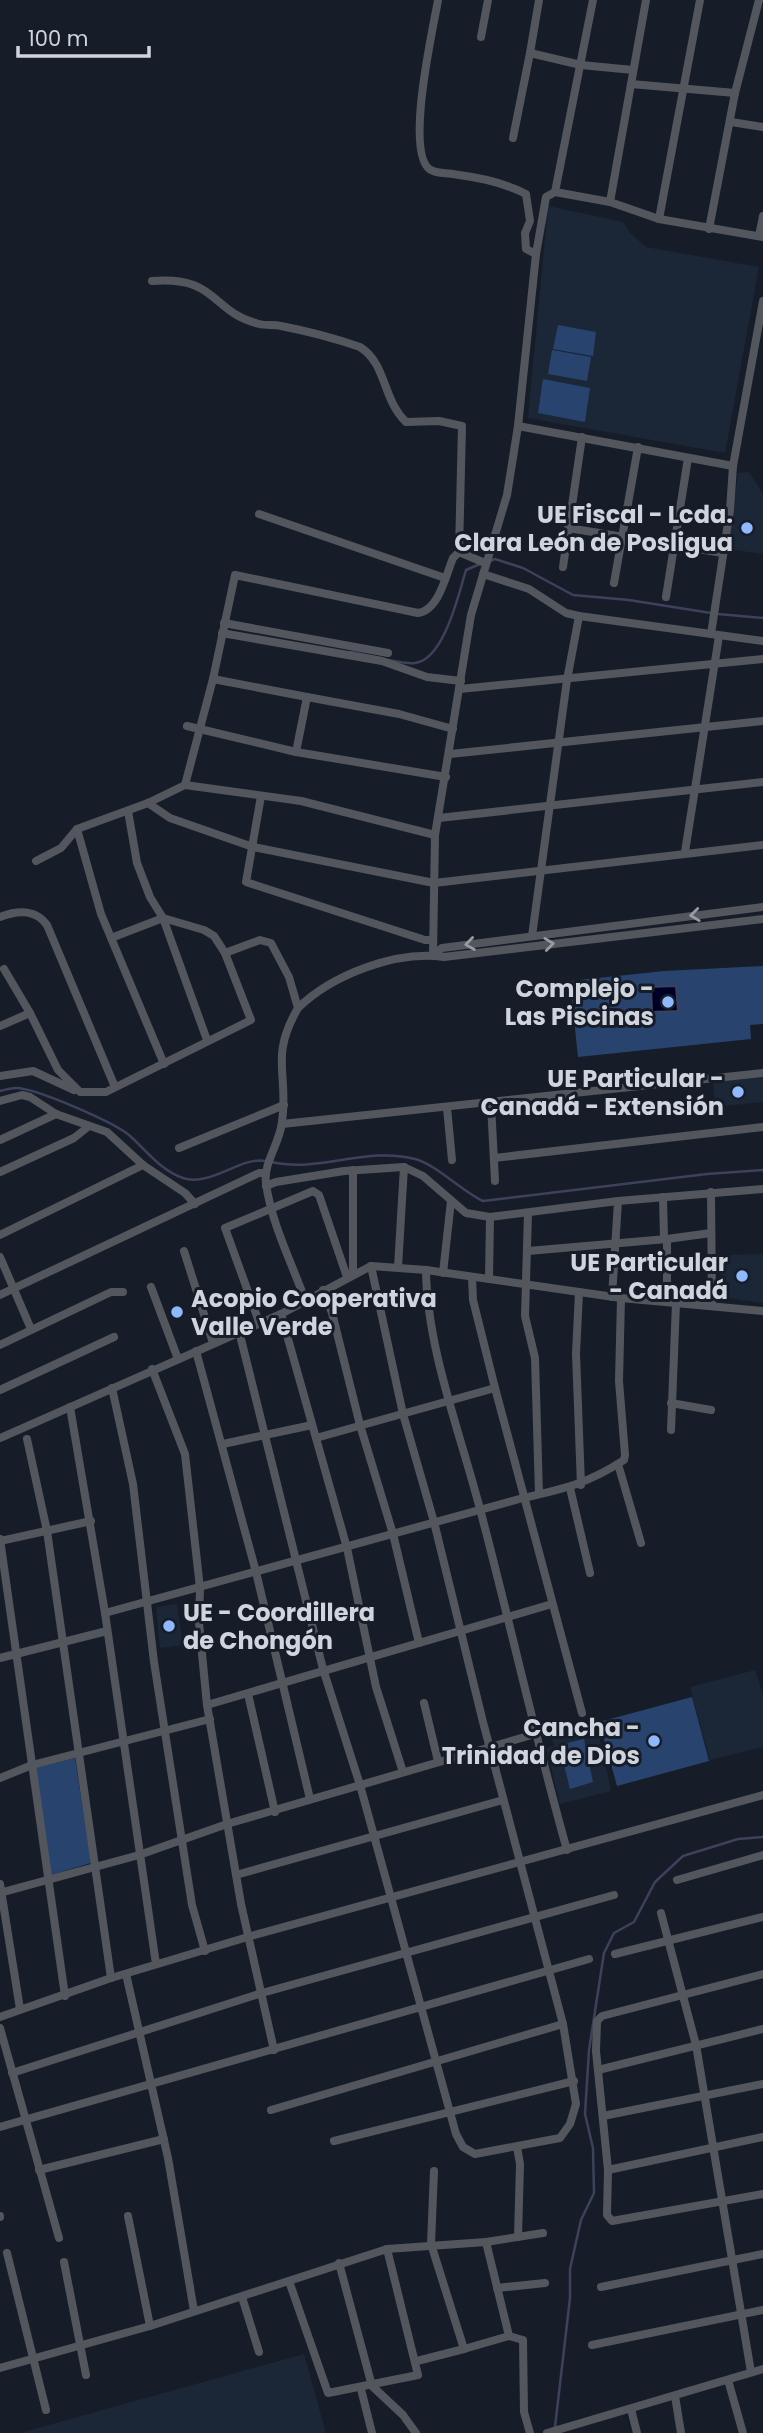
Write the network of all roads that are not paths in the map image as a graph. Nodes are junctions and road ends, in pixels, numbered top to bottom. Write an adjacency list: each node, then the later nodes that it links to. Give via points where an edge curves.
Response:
1 (439, 0): 24 (street, via 420,106 425,164 432,171 481,178 526,194 530,220 524,244)
2 (488, 0): 8 (street)
3 (539, 0): 9 (street)
4 (593, 0): 10 (street)
5 (646, 0): 11 (street)
6 (700, 0): 13 (street)
7 (760, 0): 14 (street)
8 (481, 37)
9 (530, 53): 10 (street); 17 (street)
10 (581, 65): 11 (street); 18 (street)
11 (633, 70): 12 (street)
12 (631, 84): 13 (street); 19 (street)
13 (684, 86): 14 (street); 21 (street)
14 (735, 93): 15 (street)
15 (731, 122): 16 (street); 22 (street)
16 (763, 127)
17 (513, 138)
18 (555, 192): 19 (street); 24 (street, via 546,197 542,208)
19 (610, 202): 21 (street)
20 (763, 216): 23 (street)
21 (659, 219): 22 (street)
22 (709, 229): 23 (street)
23 (761, 237)
24 (536, 254): 27 (street)
25 (152, 282): 36 (street, via 177,279 195,283 229,310 258,324 283,326 360,347 370,354 393,410 406,422 462,426)
26 (763, 301): 31 (street)
27 (519, 426): 28 (street); 38 (street, via 500,524)
28 (582, 437): 29 (street); 33 (street)
29 (638, 447): 30 (street); 34 (street)
30 (688, 458): 31 (street); 35 (street)
31 (733, 466): 37 (street)
32 (260, 514): 41 (street)
33 (568, 528): 34 (street); 39 (street)
34 (621, 536): 35 (street); 42 (street)
35 (674, 545): 37 (street); 43 (street)
36 (459, 552): 38 (street); 41 (street)
37 (723, 553): 46 (street)
38 (485, 563): 40 (street)
39 (563, 567)
40 (483, 574): 44 (street, via 517,584); 53 (street)
41 (445, 578): 45 (street, via 430,609 418,613 234,575)
42 (614, 583)
43 (666, 597)
44 (579, 616): 46 (street); 52 (street)
45 (223, 628): 48 (street); 51 (street); 53 (street, via 382,661)
46 (715, 635): 47 (street); 50 (street)
47 (763, 641)
48 (388, 653)
49 (763, 659): 50 (street)
50 (713, 665): 52 (street); 57 (street)
51 (213, 679): 54 (street); 59 (street)
52 (567, 680): 53 (street); 60 (street)
53 (460, 685): 58 (street)
54 (307, 697): 58 (street); 61 (street)
55 (763, 721): 57 (street)
56 (187, 726): 59 (street)
57 (706, 727): 60 (street); 66 (street)
58 (453, 729): 62 (street)
59 (199, 730): 61 (street); 65 (street)
60 (559, 743): 62 (street); 69 (street)
61 (296, 752): 63 (street)
62 (450, 754): 63 (street)
63 (446, 777): 71 (street)
64 (763, 782): 66 (street)
65 (185, 785): 67 (street); 68 (street)
66 (696, 788): 69 (street); 76 (street)
67 (261, 796): 73 (street, via 301,801); 75 (street)
68 (148, 803): 70 (street); 75 (street, via 170,818)
69 (550, 804): 71 (street); 78 (street)
70 (128, 811): 72 (street); 82 (street, via 137,863)
71 (439, 818): 73 (street)
72 (77, 829): 77 (street, via 61,848); 85 (street)
73 (435, 835): 79 (street)
74 (763, 845): 76 (street)
75 (253, 847): 79 (street); 86 (street, via 245,879 249,884)
76 (685, 852): 78 (street)
77 (36, 861)
78 (541, 870): 79 (street); 84 (street)
79 (434, 883): 86 (street)
80 (763, 907): 84 (street, one-way to 84)
81 (0, 917): 97 (street, via 27,912 47,925)
82 (163, 918): 85 (street); 87 (street, via 204,930); 93 (street)
83 (763, 919): 88 (street, one-way to 83)
84 (532, 936): 88 (street, one-way to 88, via 442,948)
85 (111, 938): 94 (street)
86 (433, 940): 88 (street)
87 (225, 953): 90 (street, via 260,940 271,943 289,977); 93 (street, via 251,1020)
88 (433, 955): 90 (street, via 372,966 329,986)
89 (4, 969): 91 (street)
90 (298, 1008): 101 (street, via 280,1054)
91 (30, 1013): 92 (street); 98 (street, via 58,1070)
92 (0, 1026)
93 (207, 1040): 94 (street)
94 (164, 1064): 97 (street)
95 (763, 1073): 100 (street)
96 (0, 1076): 98 (street, via 33,1072)
97 (115, 1087): 98 (street, via 99,1094)
98 (80, 1092)
99 (0, 1101): 103 (street, via 22,1095)
100 (491, 1104): 102 (street); 109 (street)
101 (284, 1105): 104 (street); 108 (street)
102 (447, 1108): 104 (street); 110 (street)
103 (56, 1114): 105 (street); 107 (street)
104 (282, 1124): 115 (street)
105 (89, 1126): 111 (street, via 107,1132); 114 (street, via 74,1138)
106 (763, 1127): 109 (street)
107 (0, 1140)
108 (179, 1148)
109 (494, 1158): 116 (street)
110 (452, 1160)
111 (143, 1165): 123 (street); 128 (street)
112 (404, 1167): 113 (street); 121 (street, via 423,1176); 135 (street)
113 (353, 1170): 117 (street); 138 (street)
114 (0, 1172)
115 (265, 1173): 117 (street); 123 (street)
116 (495, 1181)
117 (266, 1186): 124 (street)
118 (763, 1189): 119 (street)
119 (711, 1192): 120 (street); 127 (street)
120 (663, 1197): 122 (street); 129 (street)
121 (450, 1201): 126 (street, via 466,1213); 137 (street)
122 (618, 1201): 125 (street); 130 (street)
123 (195, 1204): 143 (street)
124 (272, 1206): 138 (street, via 317,1192); 149 (street); 154 (street, via 225,1228)
125 (528, 1213): 126 (street); 132 (street)
126 (490, 1217): 140 (street)
127 (711, 1233): 129 (street); 151 (street)
128 (0, 1236)
129 (666, 1239): 130 (street); 150 (street)
130 (617, 1244): 132 (street); 148 (street)
131 (184, 1251): 158 (street)
132 (528, 1251): 141 (street)
133 (0, 1257): 143 (street)
134 (371, 1266): 135 (street); 138 (street); 170 (street)
135 (398, 1267): 136 (street)
136 (426, 1270): 137 (street); 166 (street, via 426,1303)
137 (443, 1273): 139 (street)
138 (350, 1275): 144 (street)
139 (472, 1277): 140 (street); 164 (street, via 473,1300)
140 (489, 1279): 141 (street)
141 (525, 1284): 146 (street); 182 (street, via 525,1316 536,1358)
142 (151, 1287): 161 (street)
143 (14, 1289): 147 (street); 155 (street)
144 (323, 1290): 149 (street); 172 (street)
145 (123, 1292): 155 (street, via 111,1292)
146 (579, 1292): 148 (street); 180 (street, via 576,1354)
147 (0, 1295)
148 (617, 1297): 150 (street); 179 (street, via 625,1455)
149 (305, 1300): 153 (street)
150 (671, 1303): 151 (street); 167 (street)
151 (712, 1305): 152 (street)
152 (763, 1311)
153 (281, 1314): 154 (street); 171 (street)
154 (259, 1322): 156 (street)
155 (31, 1329): 159 (street)
156 (239, 1331): 158 (street); 174 (street)
157 (114, 1337): 165 (street)
158 (213, 1343): 160 (street)
159 (0, 1345)
160 (196, 1351): 161 (street); 178 (street)
161 (178, 1359): 162 (street)
162 (152, 1369): 163 (street); 195 (street, via 186,1454)
163 (112, 1388): 168 (street); 196 (street, via 133,1484)
164 (495, 1388): 166 (street); 183 (street)
165 (0, 1390)
166 (450, 1401): 170 (street); 184 (street)
167 (671, 1403): 169 (street); 173 (street)
168 (70, 1407): 175 (street); 185 (street)
169 (711, 1410)
170 (403, 1414): 172 (street); 186 (street)
171 (312, 1425): 174 (street); 176 (street)
172 (360, 1425): 176 (street); 188 (street)
173 (671, 1430)
174 (266, 1436): 178 (street); 192 (street)
175 (0, 1438)
176 (316, 1438): 191 (street)
177 (27, 1439): 187 (street)
178 (223, 1444): 193 (street)
179 (618, 1464): 180 (street); 189 (street)
180 (581, 1485): 181 (street)
181 (569, 1488): 182 (street); 194 (street)
182 (539, 1494): 183 (street)
183 (523, 1498): 184 (street); 197 (street)
184 (481, 1510): 186 (street); 199 (street)
185 (91, 1521): 187 (street); 198 (street)
186 (435, 1522): 188 (street); 200 (street)
187 (47, 1531): 190 (street); 202 (street)
188 (393, 1534): 191 (street); 203 (street)
189 (640, 1543)
190 (0, 1545): 204 (street)
191 (347, 1548): 192 (street); 205 (street)
192 (299, 1561): 193 (street); 207 (street)
193 (256, 1572): 195 (street); 208 (street)
194 (590, 1573)
195 (201, 1588): 196 (street); 211 (street, via 199,1623)
196 (147, 1604): 198 (street); 214 (street)
197 (552, 1604): 199 (street); 212 (street)
198 (105, 1613): 201 (street)
199 (506, 1617): 200 (street); 215 (street)
200 (462, 1630): 203 (street); 217 (street)
201 (107, 1631): 202 (street); 216 (street)
202 (63, 1642): 204 (street); 218 (street)
203 (419, 1643): 205 (street)
204 (16, 1653): 206 (street); 220 (street)
205 (370, 1655): 207 (street); 221 (street)
206 (0, 1658)
207 (323, 1669): 208 (street); 223 (street)
208 (281, 1683): 209 (street); 225 (street)
209 (248, 1694): 211 (street); 227 (street)
210 (424, 1703): 219 (street)
211 (207, 1705): 213 (street)
212 (582, 1713)
213 (210, 1719): 214 (street); 228 (street)
214 (166, 1730): 216 (street); 230 (street)
215 (535, 1734): 217 (street); 231 (street)
216 (122, 1740): 218 (street); 232 (street)
217 (490, 1747): 219 (street); 226 (street)
218 (79, 1752): 220 (street); 235 (street)
219 (438, 1761): 221 (street)
220 (32, 1765): 222 (street); 237 (street)
221 (402, 1772): 223 (street)
222 (0, 1778)
223 (360, 1784): 225 (street); 229 (street)
224 (763, 1795): 231 (street)
225 (310, 1799): 227 (street)
226 (503, 1800): 229 (street); 234 (street)
227 (275, 1812): 228 (street)
228 (228, 1824): 230 (street); 236 (street)
229 (373, 1836): 236 (street); 241 (street)
230 (184, 1839): 232 (street); 247 (street, via 195,1918)
231 (567, 1850): 234 (street)
232 (139, 1855): 235 (street); 251 (street)
233 (763, 1856): 238 (street)
234 (521, 1863): 241 (street); 243 (street)
235 (94, 1866): 237 (street); 255 (street)
236 (236, 1875): 245 (street)
237 (47, 1879): 239 (street); 258 (street)
238 (677, 1880)
239 (0, 1889): 260 (street)
240 (614, 1895): 243 (street)
241 (389, 1900): 245 (street); 248 (street)
242 (661, 1913): 246 (street)
243 (533, 1917): 248 (street); 252 (street)
244 (763, 1917): 246 (street)
245 (251, 1936): 247 (street); 256 (street)
246 (667, 1939): 249 (street); 257 (street)
247 (205, 1951): 251 (street)
248 (404, 1954): 256 (street); 259 (street)
249 (615, 1954)
250 (590, 1959): 252 (street)
251 (156, 1964): 253 (street)
252 (550, 1972): 259 (street); 262 (street)
253 (126, 1973): 255 (street); 265 (street)
254 (763, 1974): 257 (street)
255 (111, 1978): 258 (street)
256 (262, 1993): 265 (street); 267 (street)
257 (683, 1993): 266 (street); 269 (street, via 600,2018)
258 (65, 1996): 260 (street)
259 (419, 2006): 267 (street); 268 (street)
260 (20, 2010): 261 (street)
261 (0, 2017)
262 (563, 2024): 268 (street); 271 (street)
263 (0, 2028): 270 (street)
264 (763, 2029): 266 (street)
265 (139, 2033): 270 (street); 272 (street)
266 (696, 2045): 269 (street); 274 (street)
267 (274, 2050): 272 (street)
268 (436, 2061): 275 (street); 276 (street)
269 (598, 2070): 277 (street)
270 (12, 2073): 278 (street)
271 (574, 2081): 276 (street); 283 (street, via 576,2104 560,2138)
272 (152, 2083): 278 (street); 281 (street)
273 (763, 2084): 274 (street)
274 (705, 2098): 277 (street); 284 (street)
275 (271, 2110)
276 (449, 2113): 282 (street); 283 (street, via 468,2151 475,2154)
277 (603, 2116): 285 (street)
278 (25, 2119): 279 (street); 286 (street)
279 (0, 2127)
280 (763, 2137): 284 (street)
281 (164, 2139): 286 (street); 308 (street)
282 (334, 2141)
283 (517, 2147): 292 (street)
284 (715, 2148): 285 (street); 289 (street)
285 (608, 2169): 289 (street, via 607,2215 612,2221)
286 (40, 2170): 293 (street)
287 (435, 2171): 295 (street)
288 (763, 2194): 289 (street)
289 (722, 2204): 299 (street)
290 (128, 2216): 310 (street)
291 (543, 2233): 292 (street)
292 (518, 2237): 294 (street)
293 (59, 2238)
294 (485, 2242): 295 (street); 305 (street)
295 (431, 2244): 296 (street); 314 (street)
296 (387, 2249): 301 (street); 317 (street)
297 (7, 2253): 316 (street)
298 (763, 2254): 299 (street)
299 (733, 2261): 304 (street); 309 (street)
300 (64, 2262): 312 (street)
301 (339, 2263): 302 (street); 323 (street)
302 (289, 2281): 306 (street); 324 (street, via 325,2388 333,2394)
303 (545, 2283): 305 (street)
304 (601, 2287)
305 (497, 2288): 311 (street)
306 (242, 2297): 308 (street); 315 (street)
307 (763, 2310): 309 (street)
308 (194, 2311): 310 (street)
309 (743, 2315): 313 (street); 320 (street)
310 (150, 2326): 312 (street)
311 (509, 2336): 314 (street); 331 (street, via 523,2340 524,2412)
312 (81, 2345): 316 (street); 321 (street)
313 (592, 2345)
314 (464, 2348): 317 (street)
315 (259, 2352)
316 (34, 2358): 318 (street); 326 (street)
317 (417, 2361): 323 (street, via 418,2375)
318 (0, 2368)
319 (763, 2368): 320 (street)
320 (751, 2372): 322 (street)
321 (86, 2375)
322 (728, 2380): 325 (street); 335 (street)
323 (372, 2386): 324 (street); 330 (street)
324 (361, 2389): 329 (street)
325 (675, 2396): 327 (street); 334 (street)
326 (46, 2410)
327 (631, 2410): 328 (street); 333 (street)
328 (574, 2429): 332 (street)
329 (372, 2433)
330 (415, 2433)
331 (530, 2433)
332 (547, 2433)
333 (637, 2433)
334 (681, 2433)
335 (743, 2433)

